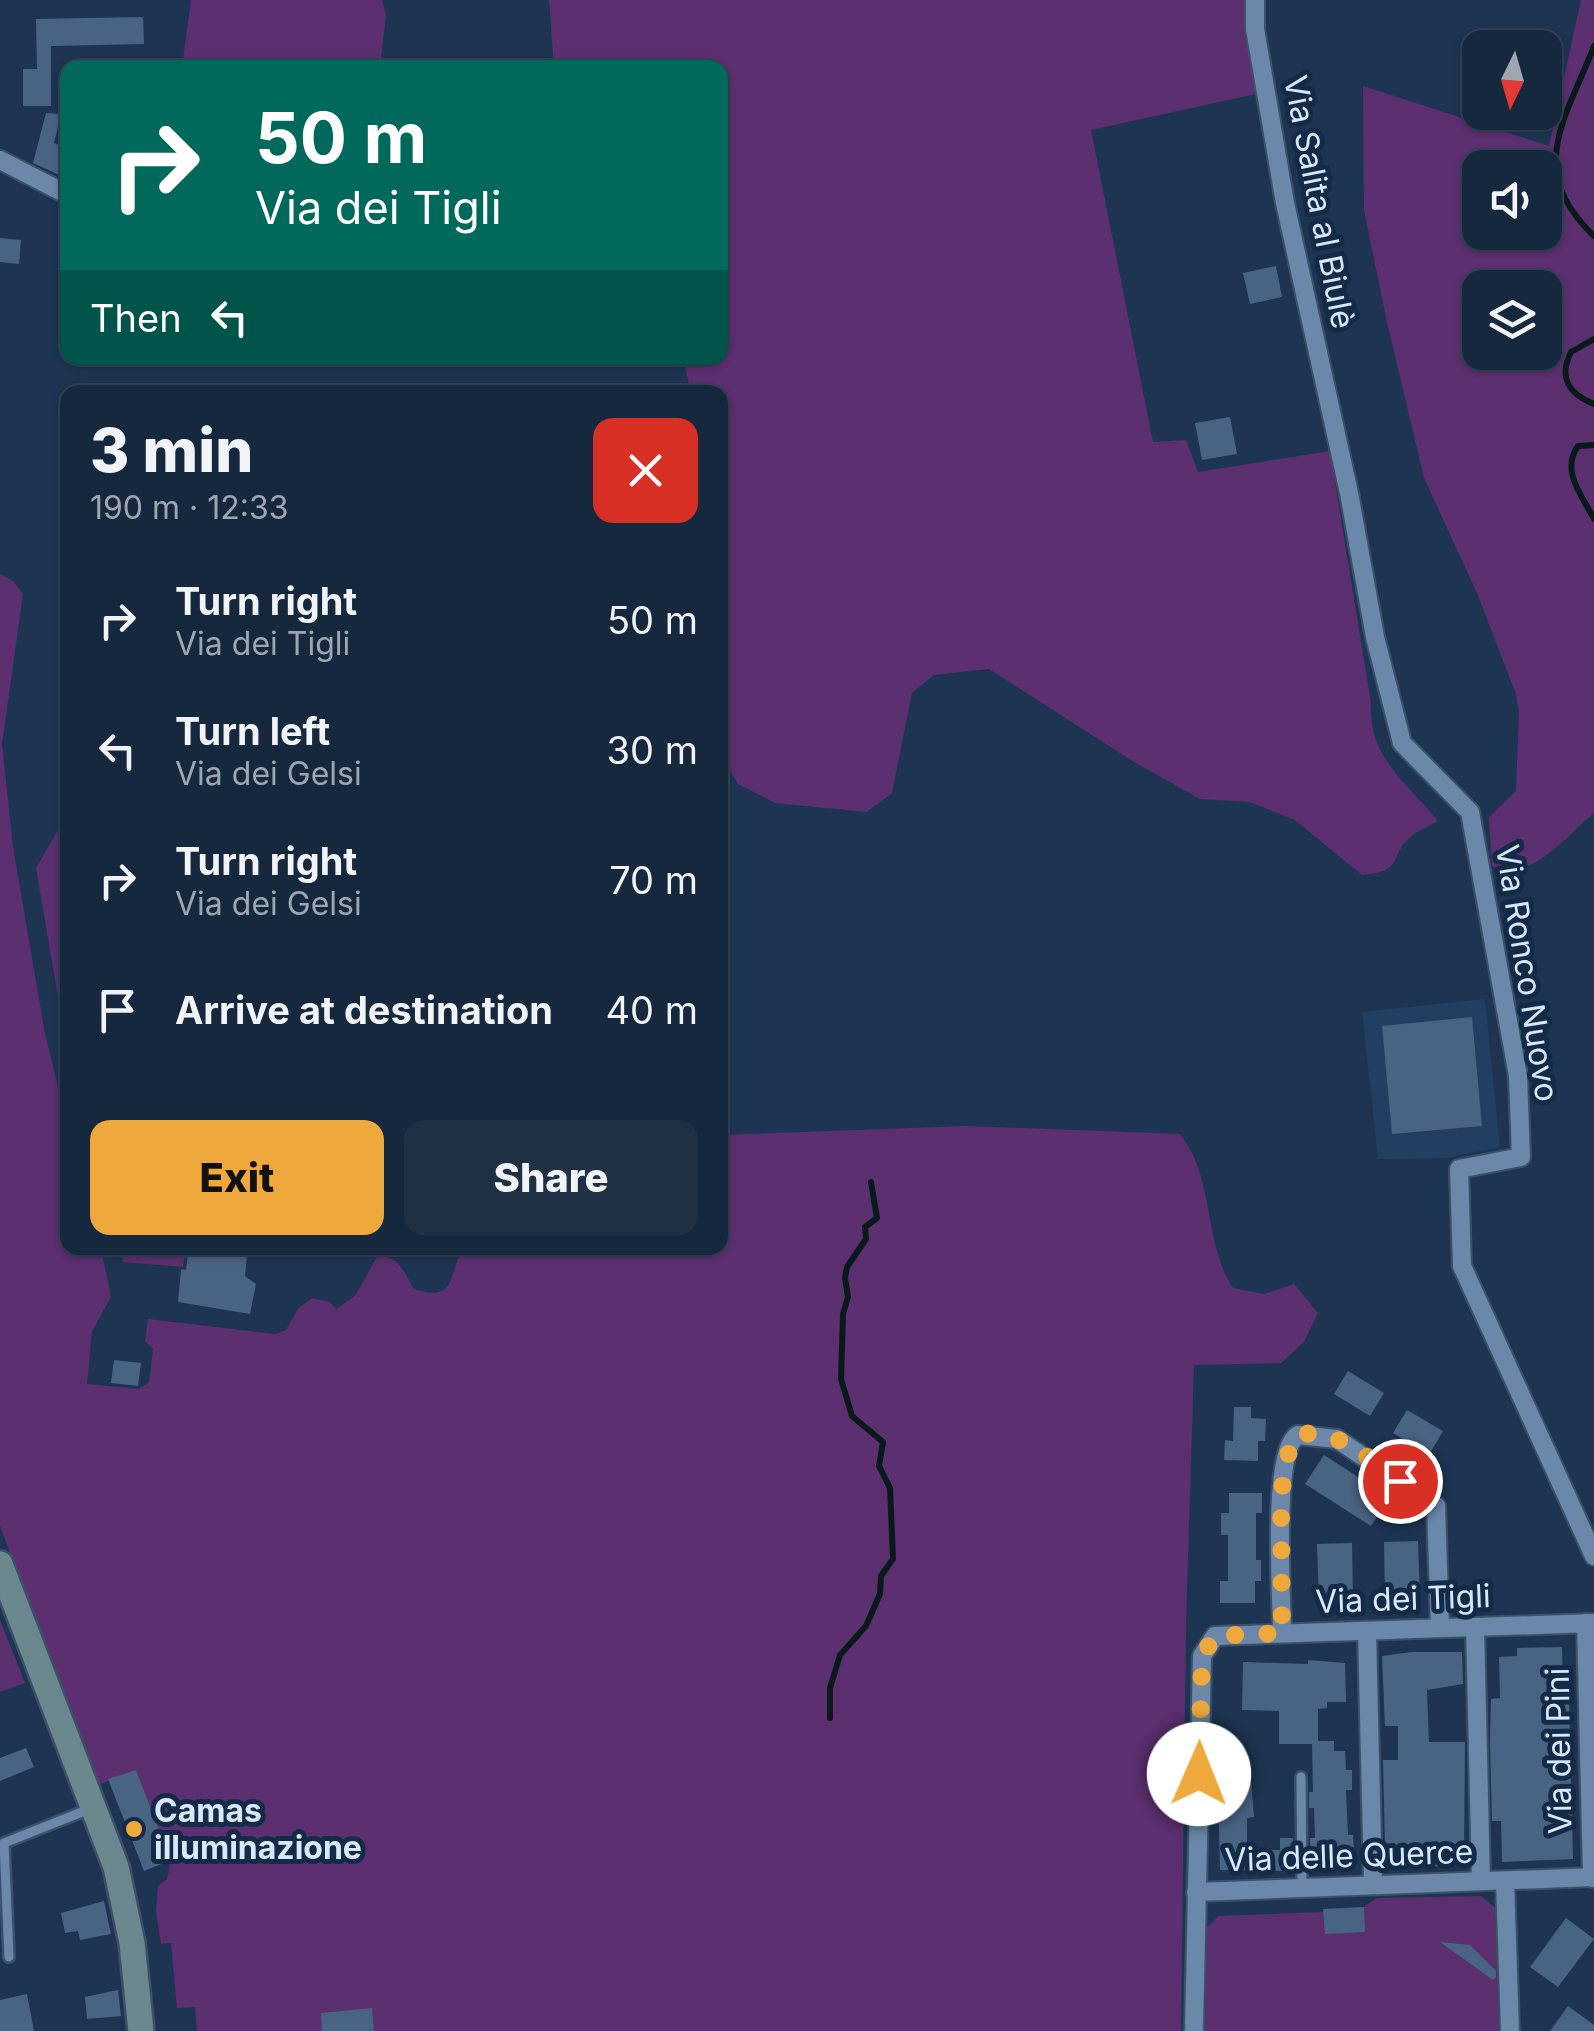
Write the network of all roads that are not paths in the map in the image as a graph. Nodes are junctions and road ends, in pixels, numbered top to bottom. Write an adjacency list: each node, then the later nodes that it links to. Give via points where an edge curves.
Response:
1 (1255, 0): 4 (street, Via Salita al Biulè, via 1285,203)
2 (0, 160): 3 (street)
3 (60, 192)
4 (1330, 416): 5 (street, Via Ronco Nuovo, via 1402,742 1470,812 1518,1076 1521,1157 1458,1169 1462,1266)
5 (1594, 1556)
6 (0, 1564): 13 (main road)
7 (1590, 1623): 8 (street, Via dei Tigli); 15 (street, Via dei Pini)
8 (1476, 1627): 9 (street, Via dei Tigli); 17 (street)
9 (1440, 1628): 10 (street, Via dei Tigli); 11 (street, via 1436,1506 1337,1439 1298,1435 1290,1442 1281,1494)
10 (1367, 1630): 11 (street, Via dei Tigli); 18 (street)
11 (1282, 1633): 20 (street, Via dei Tigli, via 1215,1636 1202,1656)
12 (1301, 1777): 19 (lane)
13 (94, 1807): 14 (lane); 22 (main road, via 126,1905)
14 (2, 1838): 21 (lane)
15 (1593, 1878): 16 (street, Via delle Querce)
16 (1505, 1881): 17 (street, Via delle Querce); 24 (street, Via delle Querce)
17 (1481, 1882): 18 (street, Via delle Querce)
18 (1373, 1885): 19 (street, Via delle Querce)
19 (1302, 1888): 20 (street, Via delle Querce)
20 (1196, 1892): 23 (street)
21 (9, 1956)
22 (141, 2031)
23 (1194, 2031)
24 (1510, 2031)

